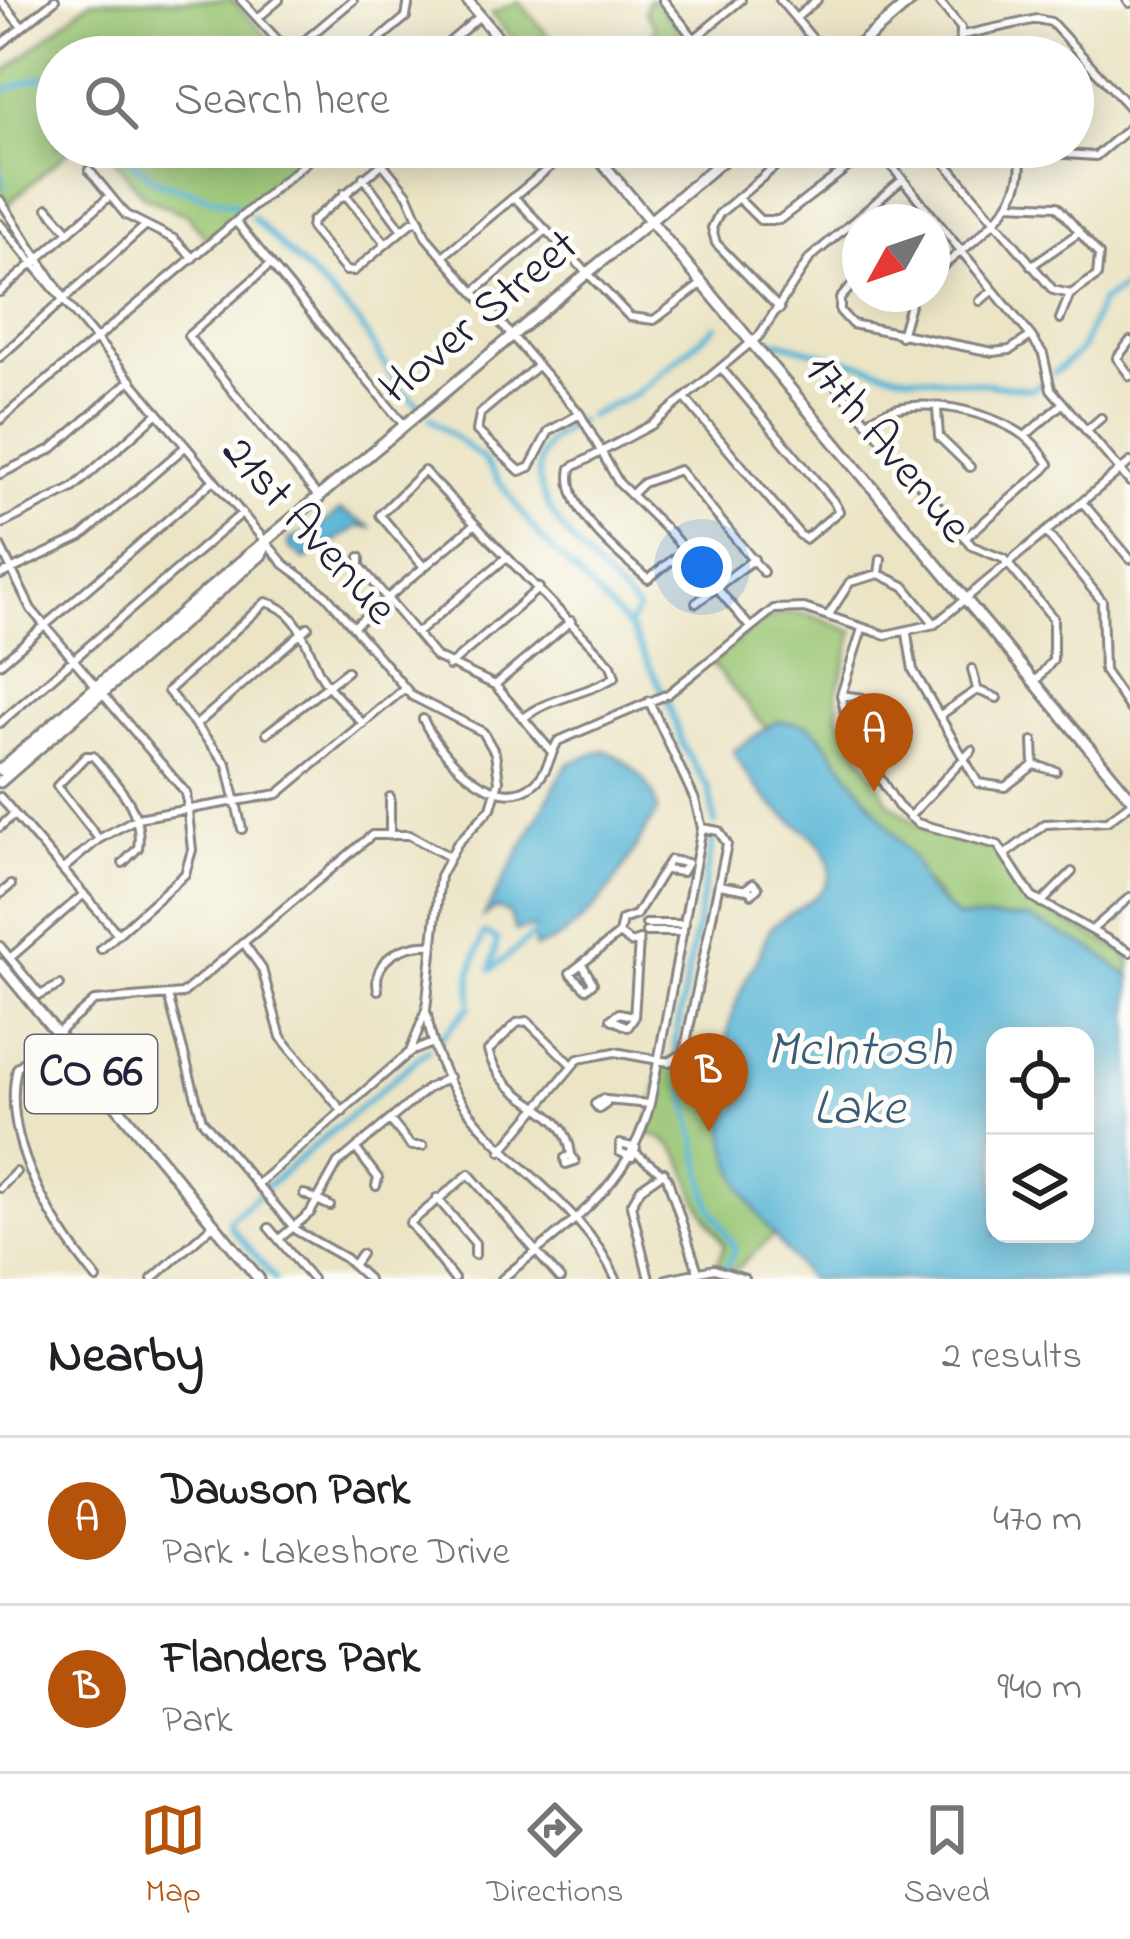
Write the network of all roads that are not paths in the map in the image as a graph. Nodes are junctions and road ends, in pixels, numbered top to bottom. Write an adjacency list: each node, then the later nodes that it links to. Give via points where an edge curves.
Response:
1 (0, 0): 17 (street)
2 (55, 0): 17 (street)
3 (241, 0): 15 (street)
4 (279, 0): 15 (street)
5 (353, 0): 20 (street)
6 (466, 0): 14 (main road)
7 (663, 0): 24 (street)
8 (741, 0): 25 (street)
9 (781, 0): 16 (street)
10 (817, 0): 16 (street)
11 (912, 0): 27 (main road)
12 (938, 0): 18 (street)
13 (410, 2): 21 (street, via 406,17)
14 (480, 16): 22 (street); 23 (main road)
15 (259, 17): 19 (street)
16 (796, 18): 26 (street)
17 (22, 27): 29 (street)
18 (963, 35): 28 (street, via 1037,19)
19 (275, 36)
20 (312, 36)
21 (383, 36)
22 (457, 36)
23 (497, 36)
24 (692, 36)
25 (698, 36)
26 (811, 36)
27 (869, 36)
28 (1064, 36)
29 (0, 45)
30 (1094, 69): 31 (street)
31 (1130, 108)
32 (1130, 127): 33 (street)
33 (1094, 156)
34 (300, 168): 58 (street)
35 (373, 168): 46 (street)
36 (386, 168): 57 (street)
37 (549, 168): 50 (street)
38 (606, 168): 59 (main road, 17th Avenue)
39 (714, 168): 59 (main road, Hover Street)
40 (773, 168): 51 (street)
41 (847, 168): 51 (street, via 779,220 760,220)
42 (891, 168): 47 (street)
43 (950, 168): 60 (street)
44 (1019, 168): 54 (street)
45 (89, 170): 49 (street)
46 (363, 177): 48 (street); 63 (street)
47 (901, 181): 53 (street); 84 (street, via 810,258)
48 (344, 193): 68 (street); 68 (street, via 311,228 346,271)
49 (110, 196): 61 (street); 64 (street)
50 (514, 197): 65 (street); 70 (street)
51 (738, 198): 84 (street, via 715,220 714,238)
52 (0, 203): 56 (street, 21st Avenue)
53 (917, 204)
54 (1008, 204): 60 (street); 66 (street, via 1057,206)
55 (49, 208): 64 (street)
56 (12, 218): 62 (street); 72 (street, 21st Avenue)
57 (419, 221): 63 (street); 70 (street)
58 (236, 222): 71 (street); 74 (street)
59 (651, 222): 76 (main road, Hover Street); 77 (main road, 17th Avenue)
60 (994, 223): 69 (street); 75 (street)
61 (145, 226): 71 (street); 82 (street)
62 (1, 228): 72 (street); 72 (street, 21st Avenue)
63 (402, 230): 68 (street)
64 (69, 232): 72 (street)
65 (544, 232): 76 (street); 80 (street)
66 (1080, 232): 75 (street); 81 (street, via 1102,266)
67 (950, 241): 69 (street)
68 (386, 244)
69 (960, 251): 73 (street); 78 (street)
70 (443, 256): 80 (street)
71 (193, 258): 92 (street)
72 (36, 259): 79 (street); 82 (street, 21st Avenue); 82 (street, 21st Avenue)
73 (950, 260)
74 (271, 264): 109 (street); 121 (street, via 189,333)
75 (1030, 266): 81 (street, via 1053,290)
76 (589, 273): 77 (street, via 623,312 643,321); 91 (main road, Hover Street)
77 (703, 284): 94 (main road, 17th Avenue)
78 (993, 290): 83 (street); 90 (street)
79 (0, 292)
80 (473, 292): 91 (street)
81 (1070, 294): 88 (street)
82 (65, 301): 92 (street, 21st Avenue); 95 (street)
83 (980, 301)
84 (780, 309): 94 (street)
85 (908, 312): 89 (street)
86 (842, 314): 87 (street); 89 (street)
87 (833, 318)
88 (1060, 320)
89 (901, 336): 90 (street, via 1001,352)
90 (1031, 336): 102 (street)
91 (512, 338): 96 (street); 109 (main road, Hover Street)
92 (97, 339): 100 (street, 21st Avenue); 107 (street)
93 (1130, 340): 99 (street, via 1117,358)
94 (752, 342): 97 (street); 145 (main road, 17th Avenue)
95 (0, 357)
96 (537, 366): 105 (street); 105 (street, via 480,414 477,431 520,471 549,431)
97 (721, 368): 101 (street); 101 (street, via 833,501 833,518 805,539)
98 (823, 370): 108 (street)
99 (1130, 376)
100 (130, 380): 104 (street, 21st Avenue); 117 (street, via 52,448)
101 (685, 398): 113 (street)
102 (1063, 403): 110 (street); 111 (street)
103 (937, 409): 108 (street, via 891,406); 111 (street); 115 (street, via 939,437)
104 (158, 413): 112 (street, 21st Avenue); 125 (street, via 73,488)
105 (580, 413): 113 (street)
106 (1101, 418): 110 (street)
107 (0, 420)
108 (868, 423): 127 (street)
109 (406, 427): 121 (main road, Hover Street)
110 (1086, 431): 116 (street)
111 (1025, 436): 127 (street, via 1049,464)
112 (185, 447): 118 (street, 21st Avenue); 138 (street, via 81,537)
113 (600, 450): 120 (street); 130 (street, via 568,473 590,522 648,580)
114 (1130, 462): 116 (street)
115 (970, 467)
116 (1120, 470): 119 (street); 122 (street)
117 (0, 475)
118 (214, 481): 123 (street, 21st Avenue); 150 (street)
119 (1130, 482)
120 (631, 496): 130 (street); 133 (street, via 679,470)
121 (320, 499): 128 (main road, Hover Street)
122 (1083, 503): 126 (street); 135 (street)
123 (241, 514): 128 (street, 21st Avenue); 157 (street)
124 (475, 524): 132 (street); 137 (street); 137 (street, via 424,471 380,514)
125 (0, 525)
126 (1047, 533): 136 (street); 172 (street, via 1102,601 1104,670)
127 (965, 538): 136 (street)
128 (266, 544): 152 (street, 21st Avenue); 165 (main road, Hover Street)
129 (0, 546): 138 (street)
130 (685, 550): 143 (street)
131 (360, 556): 144 (street)
132 (507, 556): 142 (street); 155 (street)
133 (754, 559): 139 (street); 143 (street)
134 (881, 559): 140 (street)
135 (1130, 559)
136 (1009, 565): 145 (street); 162 (street, via 1054,623 1053,660)
137 (424, 567): 144 (street)
138 (11, 571): 141 (street); 150 (street)
139 (763, 572)
140 (879, 574): 147 (street, via 843,587); 149 (street, via 904,586)
141 (0, 575)
142 (539, 588): 148 (street); 159 (street)
143 (718, 590): 146 (street); 151 (street)
144 (388, 598): 152 (street); 155 (street)
145 (967, 600): 149 (street); 162 (main road, 17th Avenue)
146 (696, 604)
147 (827, 616): 151 (street, via 781,607); 153 (street)
148 (571, 621): 163 (street); 174 (street, via 615,677)
149 (935, 624): 156 (street)
150 (46, 626): 157 (street); 158 (street)
151 (749, 626): 171 (street)
152 (352, 627): 166 (street, 21st Avenue)
153 (862, 629): 156 (street); 168 (street)
154 (305, 630): 164 (street); 177 (street); 177 (street, via 266,602 169,688)
155 (417, 633): 159 (street)
156 (907, 634): 173 (street, via 914,670)
157 (74, 658): 165 (street); 176 (street)
158 (0, 664)
159 (449, 666): 163 (street)
160 (972, 669): 167 (street)
161 (346, 671): 164 (street)
162 (1035, 682): 193 (main road, 17th Avenue)
163 (495, 685): 174 (street)
164 (330, 686): 178 (street); 179 (street)
165 (100, 689): 187 (main road, Hover Street); 189 (main road, Hover Street); 195 (street, via 178,779)
166 (405, 689): 178 (street); 190 (street, 21st Avenue, via 482,732 497,761)
167 (977, 690): 170 (street); 173 (street)
168 (841, 695): 169 (street); 185 (street, via 849,730)
169 (863, 698)
170 (997, 698)
171 (650, 701): 182 (street, via 580,727); 200 (street)
172 (1130, 709)
173 (939, 716): 184 (street)
174 (525, 717): 182 (street)
175 (423, 719): 190 (street, via 467,773)
176 (0, 723)
177 (196, 724): 194 (street, via 227,764)
178 (363, 724): 194 (street, via 288,788)
179 (267, 734)
180 (1033, 742): 186 (street)
181 (972, 750): 184 (street)
182 (551, 751): 190 (street, via 532,786)
183 (895, 751): 185 (street)
184 (963, 760): 186 (street, via 991,788 1008,786); 197 (street)
185 (871, 764): 197 (street)
186 (1034, 765): 188 (street)
187 (0, 770)
188 (1056, 771)
189 (0, 782)
190 (497, 790): 205 (street)
191 (0, 797): 196 (street)
192 (390, 797): 202 (street)
193 (1130, 800): 204 (street, via 1107,821 1045,824)
194 (239, 803): 195 (street); 201 (street)
195 (188, 808): 198 (street); 221 (street, via 185,874)
196 (14, 814): 199 (street); 207 (street)
197 (909, 817): 204 (street)
198 (137, 818): 203 (street); 203 (street, via 89,753 54,783); 206 (street, via 137,848)
199 (0, 827)
200 (702, 828): 211 (street, via 726,839); 219 (street)
201 (242, 829)
202 (390, 831): 205 (street); 224 (street, via 354,848)
203 (99, 839): 207 (street)
204 (1007, 853): 216 (street)
205 (448, 856): 225 (street)
206 (124, 863)
207 (63, 869): 214 (street)
208 (666, 869): 217 (street)
209 (1072, 872): 216 (street)
210 (11, 884): 213 (street)
211 (719, 885): 212 (street); 239 (street, via 687,1047 676,1060)
212 (747, 890)
213 (0, 894)
214 (84, 894): 221 (street); 229 (street)
215 (1130, 897): 220 (street)
216 (1041, 904): 220 (street)
217 (636, 915): 218 (street); 222 (street, via 622,920)
218 (646, 928): 219 (street); 223 (street)
219 (684, 928): 239 (street)
220 (1094, 928): 228 (street)
221 (118, 934): 227 (street)
222 (620, 934): 223 (street); 230 (street)
223 (639, 940): 235 (street)
224 (243, 942): 233 (street); 245 (street, via 262,969 281,1037)
225 (431, 945): 232 (street, via 391,956); 234 (street)
226 (0, 946): 229 (street)
227 (101, 950)
228 (1130, 952)
229 (5, 961): 231 (street, via 40,995); 236 (main road, CO 66)
230 (582, 964)
231 (60, 986)
232 (378, 990)
233 (169, 999): 236 (street, via 109,996); 256 (street, via 197,1111)
234 (426, 1010): 237 (street); 238 (street)
235 (634, 1016)
236 (57, 1033): 247 (street, via 13,1075); 264 (main road, CO 66)
237 (433, 1043): 238 (street); 241 (street)
238 (410, 1052): 245 (street)
239 (658, 1061): 240 (street, via 604,1052); 243 (street)
240 (571, 1064): 244 (street); 244 (street, via 527,1021 490,1046 504,1086)
241 (449, 1077): 246 (street); 250 (street)
242 (606, 1100): 243 (street)
243 (650, 1104): 252 (street)
244 (537, 1106): 250 (street); 253 (street, via 564,1129)
245 (343, 1112): 256 (street)
246 (390, 1120): 248 (street, via 411,1146); 249 (street)
247 (6, 1136)
248 (423, 1146)
249 (356, 1149): 257 (street); 261 (street)
250 (501, 1151): 263 (street)
251 (9, 1152): 254 (street)
252 (634, 1153): 255 (street); 263 (street)
253 (571, 1154)
254 (16, 1172): 258 (street); 274 (street)
255 (664, 1172): 272 (street); 283 (street, via 631,1205)
256 (258, 1184): 265 (street)
257 (376, 1186)
258 (0, 1188)
259 (304, 1194): 261 (street)
260 (437, 1198): 268 (street, via 472,1175); 270 (street, via 475,1243); 279 (street, via 410,1227)
261 (318, 1201): 262 (street); 265 (street)
262 (330, 1206)
263 (574, 1219): 268 (street); 282 (street)
264 (214, 1224): 275 (street); 276 (main road, CO 66)
265 (293, 1226): 267 (street); 271 (street)
266 (269, 1228): 267 (street)
267 (279, 1239): 277 (street)
268 (536, 1251): 280 (street); 281 (street)
269 (361, 1253): 271 (street)
270 (475, 1255)
271 (354, 1264): 278 (street)
272 (698, 1272): 273 (street); 284 (street, via 724,1269)
273 (672, 1278)
274 (97, 1279)
275 (152, 1279)
276 (259, 1279)
277 (312, 1279)
278 (368, 1279)
279 (454, 1279)
280 (502, 1279)
281 (560, 1279)
282 (616, 1279)
283 (649, 1279)
284 (746, 1279)

